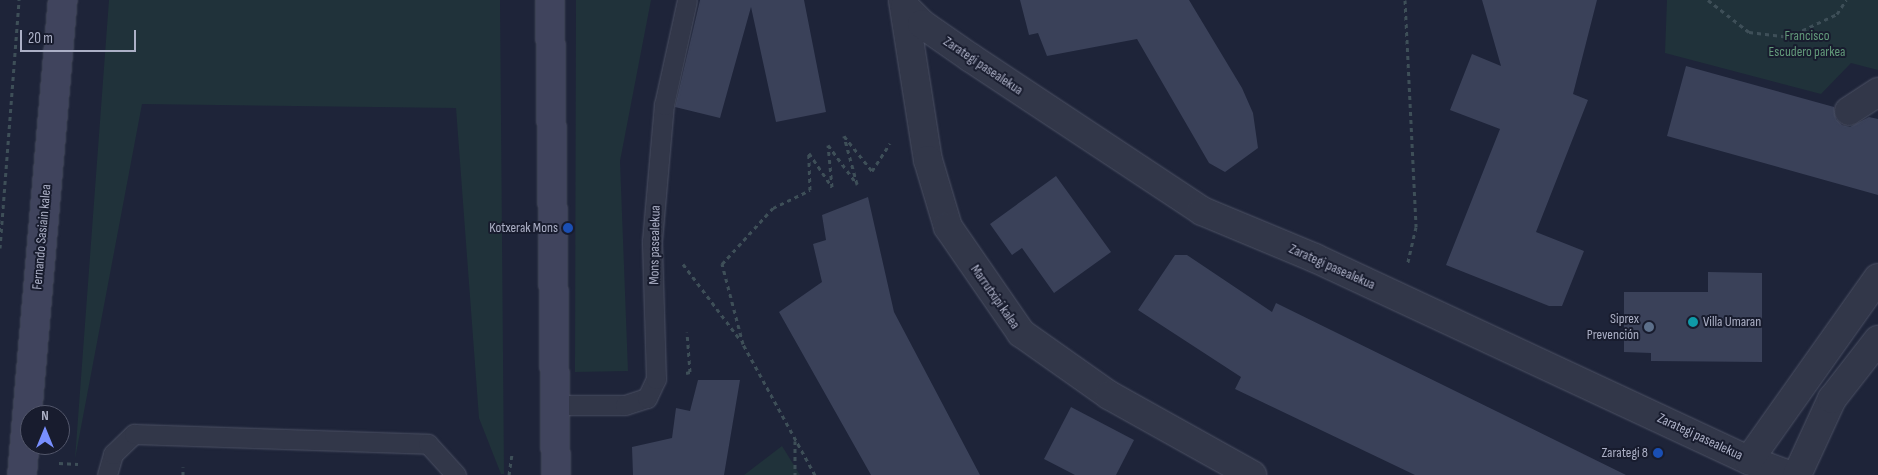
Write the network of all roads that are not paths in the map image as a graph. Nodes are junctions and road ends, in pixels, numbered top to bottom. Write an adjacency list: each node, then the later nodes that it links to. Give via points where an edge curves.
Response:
1 (63, 0): 11 (main road, Fernando Sasiain kalea)
2 (550, 0): 9 (main road)
3 (687, 0): 9 (lane, Mons pasealekua, via 664,106 653,231 656,379 647,398 625,404)
4 (904, 3): 10 (street, Zarategi pasealekua, via 922,24 1202,211 1400,297); 15 (street, Marrutxipi kalea, via 928,160 948,227 1021,333 1109,396)
5 (1878, 92): 6 (street)
6 (1849, 111)
7 (1878, 278): 10 (street)
8 (1878, 340): 16 (street, via 1832,399)
9 (555, 405): 14 (main road)
10 (1770, 470)
11 (22, 475)
12 (107, 475): 13 (lane, via 114,454 134,434 428,444)
13 (456, 475)
14 (556, 475)
15 (1252, 475)
16 (1797, 475)

